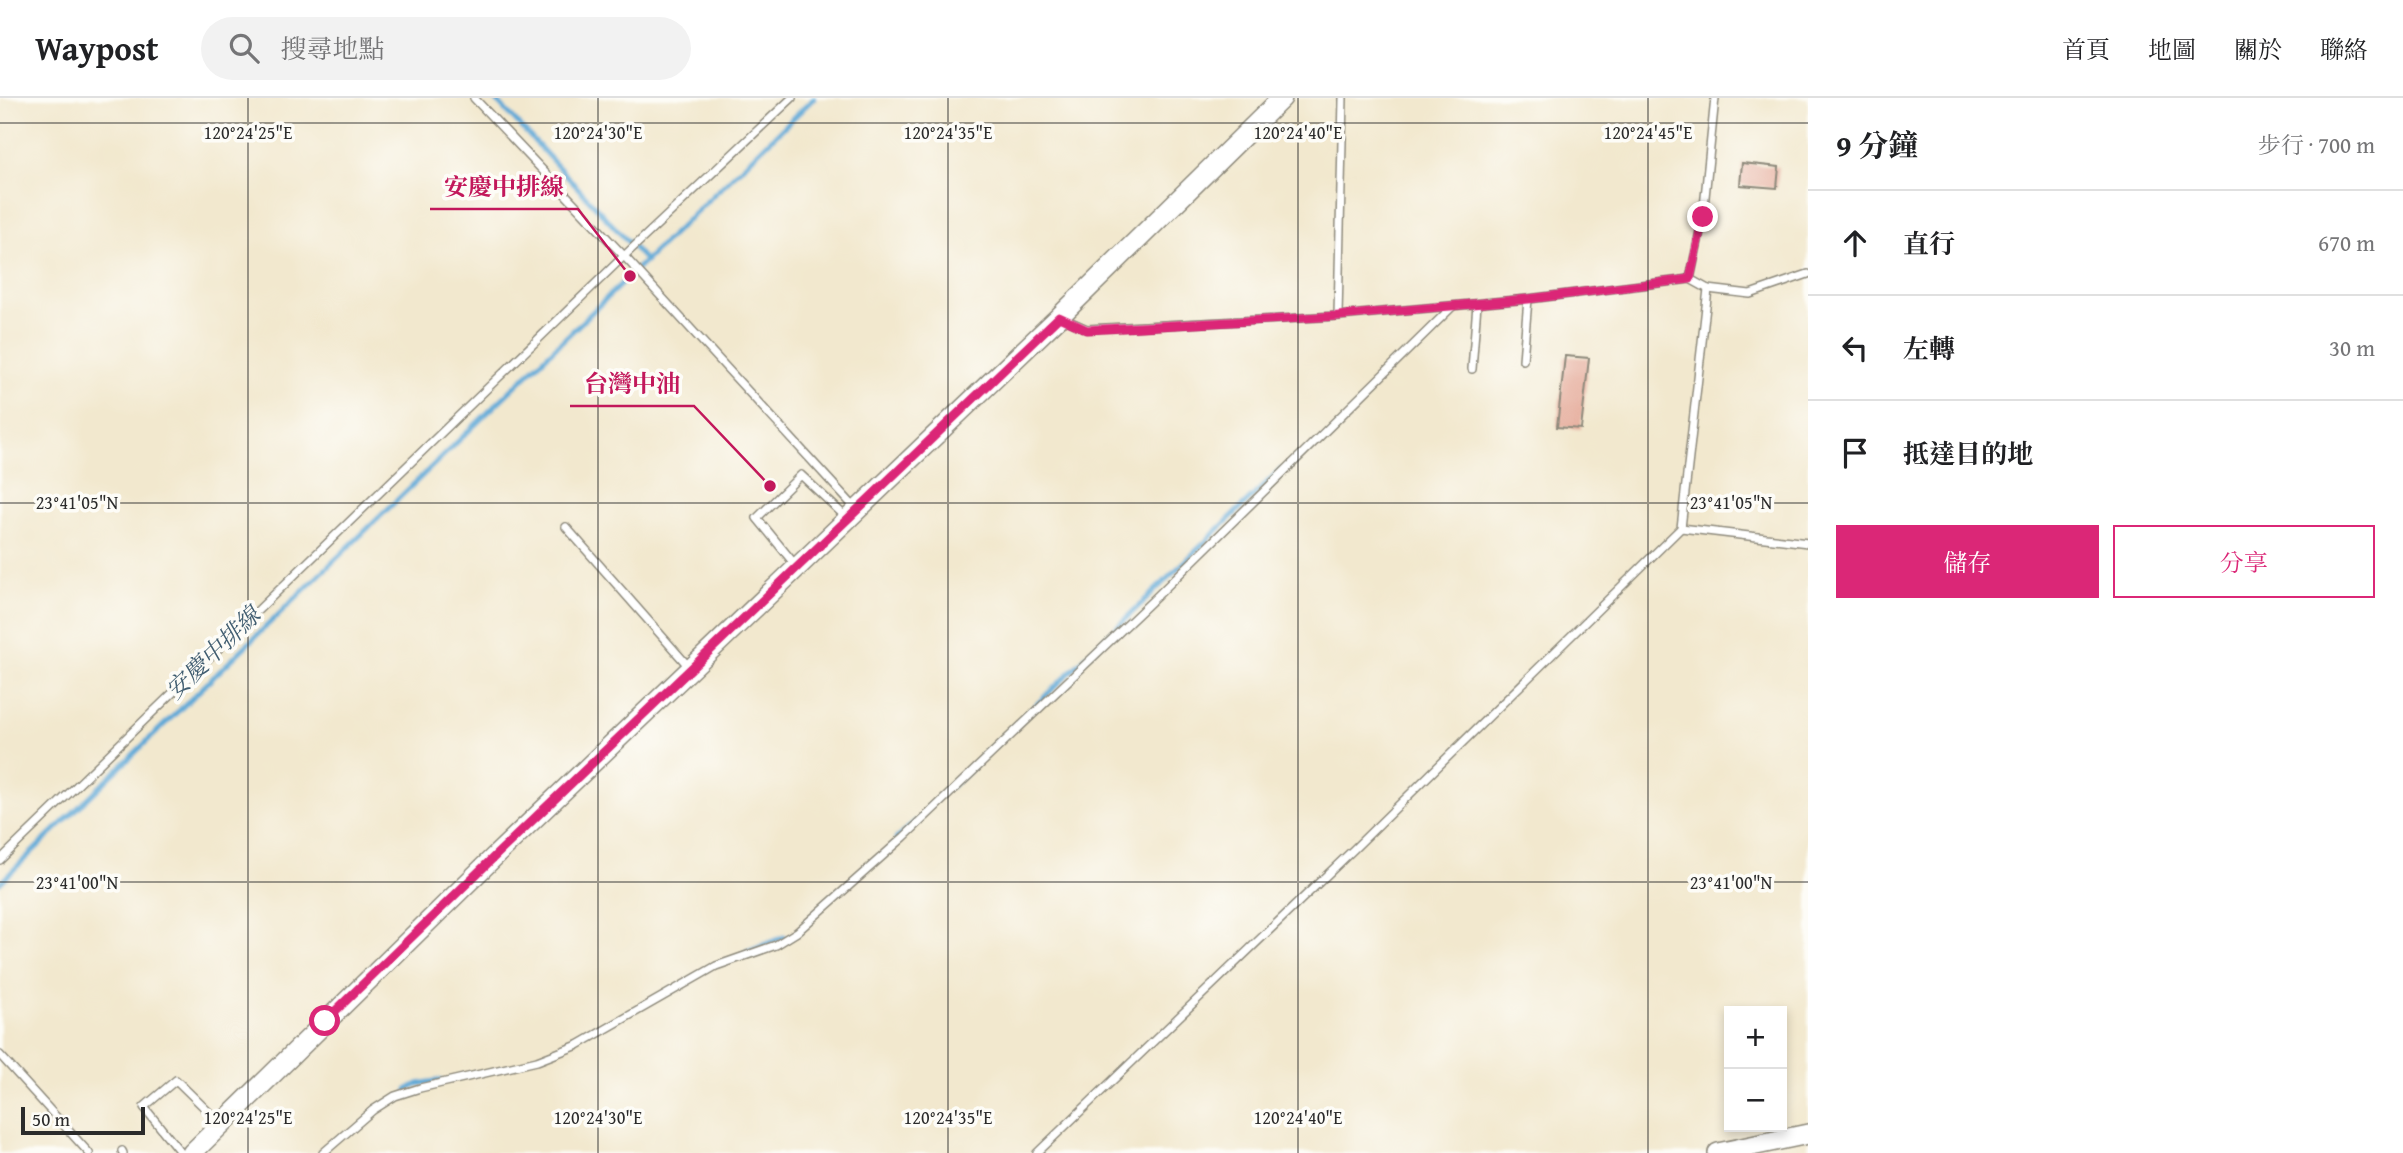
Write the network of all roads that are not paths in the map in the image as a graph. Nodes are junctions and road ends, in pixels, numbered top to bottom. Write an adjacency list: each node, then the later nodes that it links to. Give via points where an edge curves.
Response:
1 (474, 98): 6 (lane)
2 (792, 98): 6 (lane)
3 (1282, 98): 14 (main road)
4 (1343, 98): 13 (lane)
5 (1715, 98): 8 (lane, via 1703,217)
6 (624, 256): 17 (lane); 23 (lane)
7 (1808, 274): 9 (lane, via 1750,294)
8 (1690, 279): 9 (lane); 10 (lane)
9 (1708, 289): 19 (lane)
10 (1528, 299): 11 (lane); 15 (lane)
11 (1477, 304): 12 (lane); 16 (lane)
12 (1453, 306): 13 (lane); 30 (lane, via 964,781 797,932 776,945 716,966 568,1049 395,1096)
13 (1338, 316): 14 (lane, via 1087,330)
14 (1059, 317): 17 (main road)
15 (1523, 360)
16 (1472, 369)
17 (853, 514): 21 (main road); 21 (lane, via 801,475 757,518)
18 (566, 527): 22 (lane)
19 (1681, 528): 20 (lane); 31 (lane)
20 (1808, 543)
21 (797, 567): 22 (main road)
22 (690, 669): 25 (main road)
23 (0, 860)
24 (0, 1055): 27 (lane)
25 (222, 1125): 28 (lane, via 176,1080 144,1107); 29 (main road)
26 (1808, 1134): 32 (main road)
27 (89, 1153)
28 (181, 1153)
29 (192, 1153)
30 (323, 1153)
31 (1037, 1153)
32 (1718, 1153)

